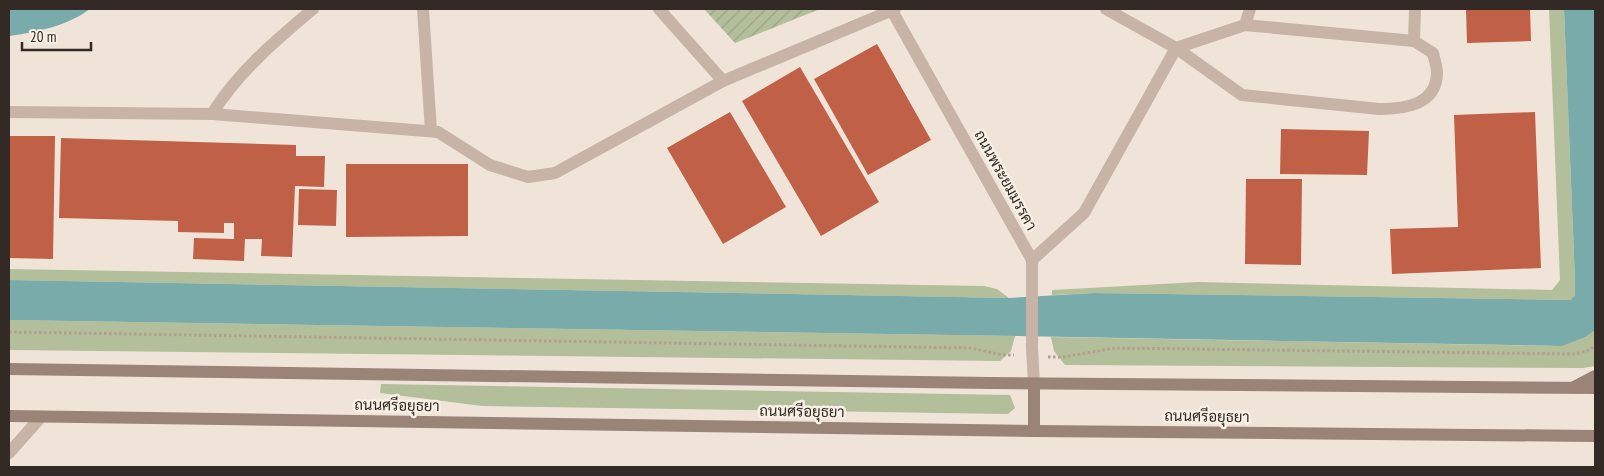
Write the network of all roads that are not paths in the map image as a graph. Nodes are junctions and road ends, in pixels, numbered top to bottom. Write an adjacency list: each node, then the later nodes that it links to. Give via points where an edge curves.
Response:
1 (313, 9): 13 (street, via 249,66)
2 (423, 9): 14 (street)
3 (659, 9): 11 (street)
4 (893, 9): 11 (street); 15 (street, ถนนพระยมมรรคา)
5 (1106, 9): 10 (street)
6 (1250, 9): 8 (street)
7 (1415, 9): 9 (street)
8 (1246, 25): 9 (street); 10 (street)
9 (1414, 41): 10 (street, via 1433,53 1436,84 1428,96 1410,106 1395,108 1242,95)
10 (1176, 48): 15 (street, via 1084,213)
11 (723, 81): 14 (street, via 555,173 528,177 490,165 438,132)
12 (9, 112): 13 (street)
13 (212, 114): 14 (street)
14 (431, 131)
15 (1032, 260): 18 (street)
16 (9, 369): 18 (main road, ถนนศรีอยุธยา)
17 (1595, 376): 19 (main road)
18 (1034, 384): 19 (main road, ถนนศรีอยุธยา); 23 (main road)
19 (1572, 388): 20 (main road, ถนนศรีอยุธยา)
20 (1595, 388)
21 (9, 416): 22 (main road, ถนนศรีอยุธยา)
22 (41, 417): 23 (main road, ถนนศรีอยุธยา); 25 (street)
23 (1034, 431): 24 (main road, ถนนศรีอยุธยา)
24 (1595, 436)
25 (9, 453)

